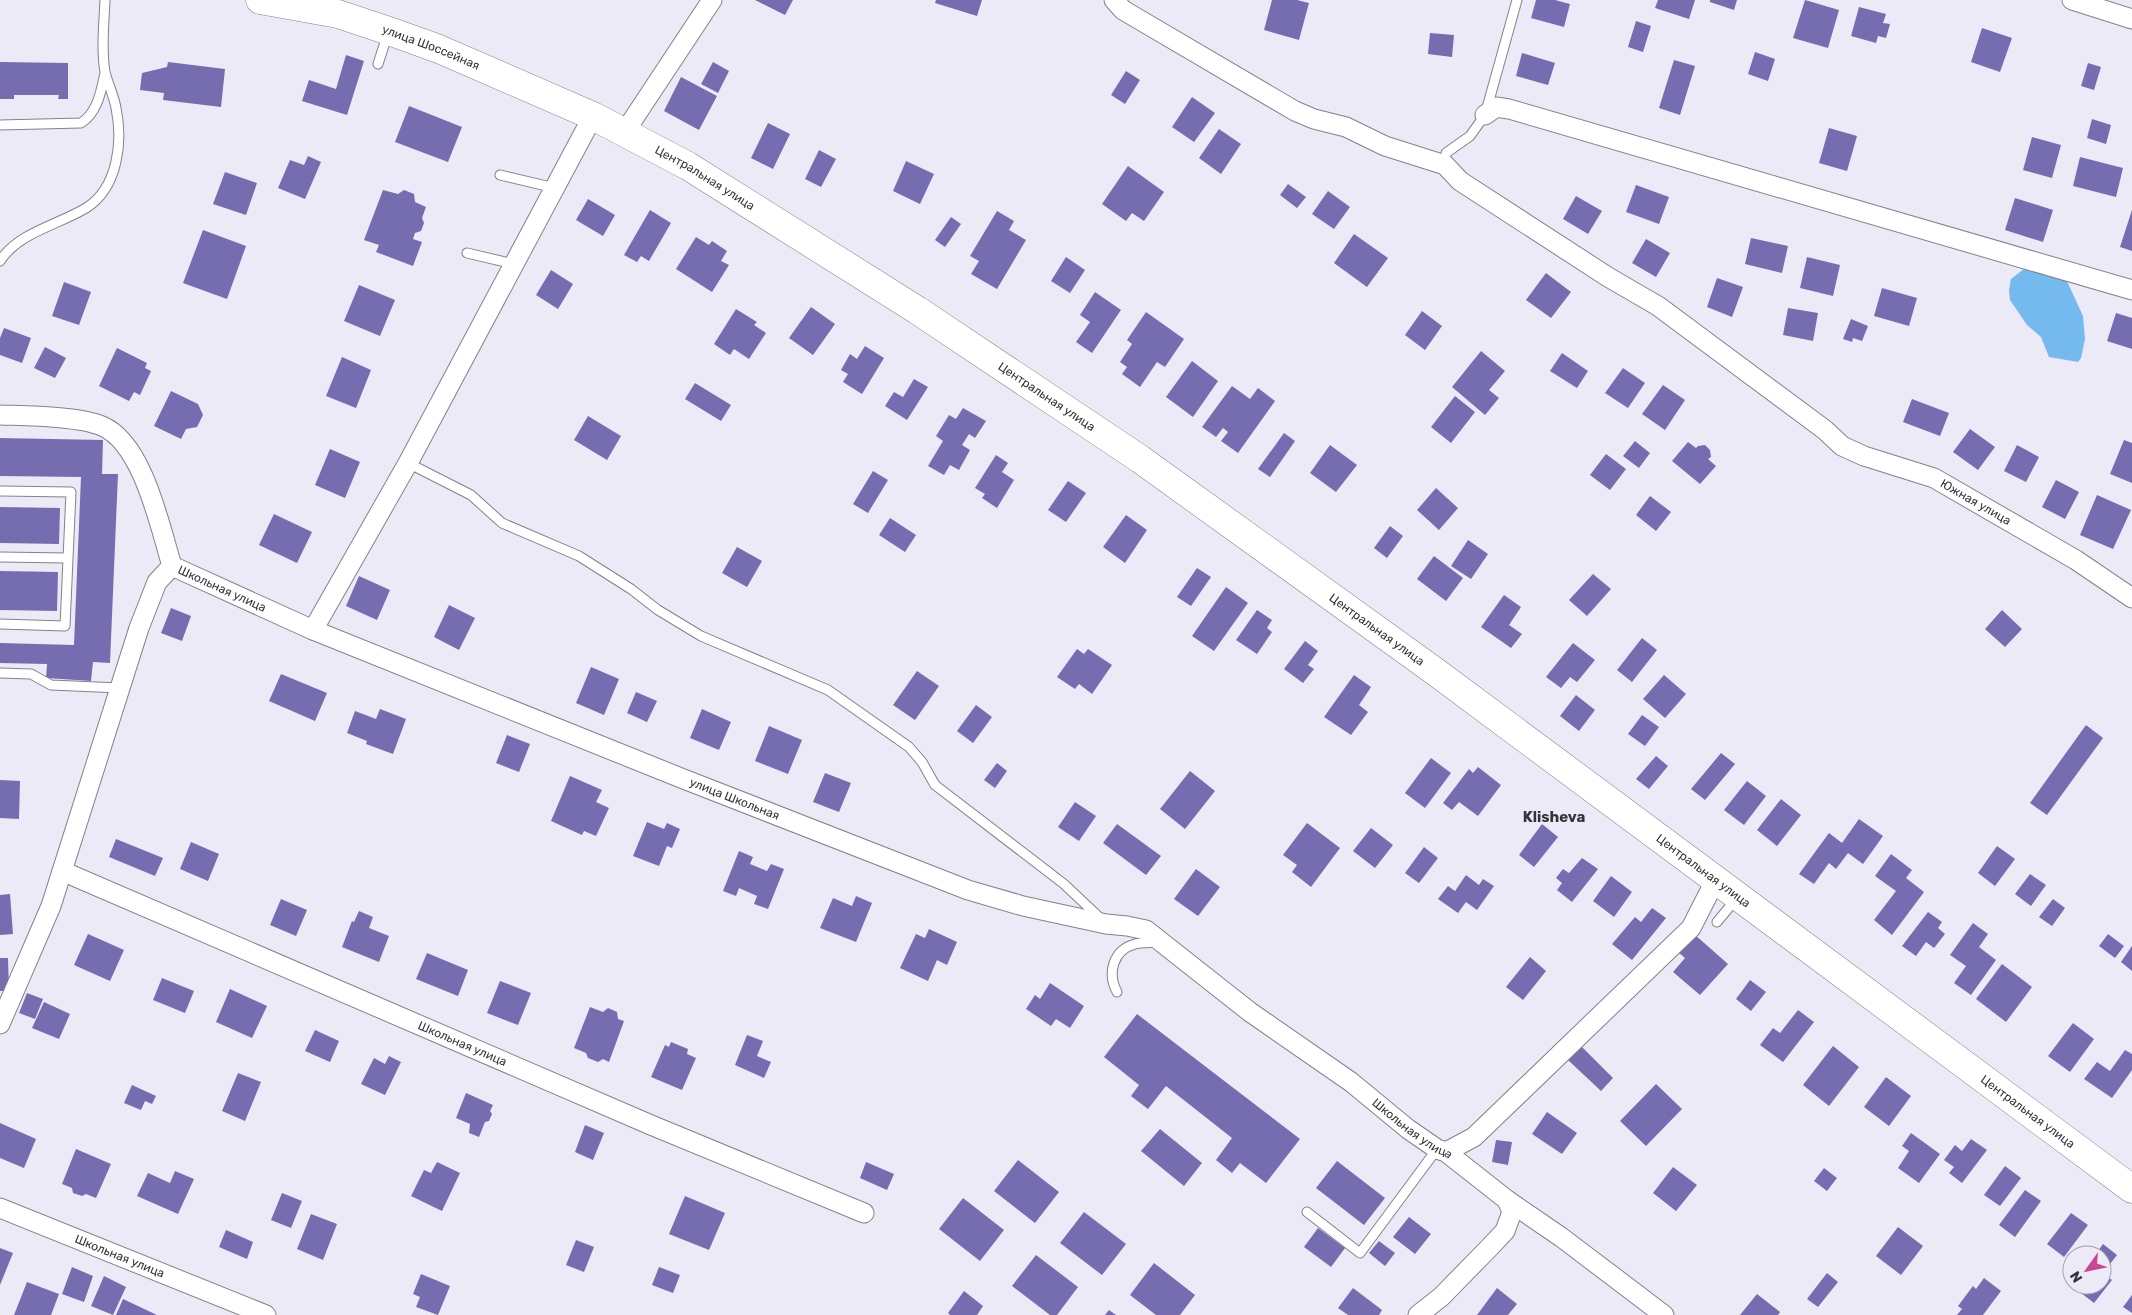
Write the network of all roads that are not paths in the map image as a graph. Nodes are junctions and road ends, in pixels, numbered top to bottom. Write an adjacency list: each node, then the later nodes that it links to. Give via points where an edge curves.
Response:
1 (105, 0): 10 (lane)
2 (260, 0): 8 (main road, улица Шоссейная, via 338,14)
3 (712, 0): 14 (street)
4 (1114, 0): 15 (street, via 1123,10 1295,111)
5 (1517, 0): 11 (lane)
6 (2072, 0): 7 (street)
7 (2132, 19)
8 (389, 32): 9 (lane); 12 (main road, улица Шоссейная, via 439,49)
9 (378, 64)
10 (105, 72): 13 (lane, via 95,107 81,123); 19 (lane, via 116,107 119,134 113,172 104,190 87,207 50,224 6,251)
11 (1485, 115): 15 (lane, via 1470,136 1446,153); 21 (street, via 1496,107 1509,109)
12 (593, 116): 14 (main road, Центральная улица); 17 (street)
13 (0, 125)
14 (624, 133): 34 (main road, Центральная улица, via 688,166 917,310 1140,459)
15 (1445, 165): 28 (street, Южная улица, via 1467,186 1658,306 1842,446 1934,478)
16 (500, 175): 17 (lane)
17 (555, 188): 20 (street)
18 (467, 253): 20 (lane)
19 (0, 261)
20 (514, 264): 23 (street)
21 (2132, 290)
22 (0, 415): 27 (street, via 94,423 112,432 139,467)
23 (408, 463): 30 (street); 37 (lane, via 471,496 502,523 579,556 701,636 841,698 909,747 935,784 1064,884)
24 (0, 491): 26 (lane, via 71,492)
25 (0, 557): 26 (lane)
26 (67, 558): 29 (lane, via 65,626)
27 (172, 566): 30 (street, Школьная улица); 32 (street, Школьная улица, via 154,588)
28 (2131, 594)
29 (0, 624)
30 (313, 630): 37 (street, улица Школьная, via 968,890)
31 (0, 673): 32 (lane, via 31,674 51,685)
32 (120, 688): 33 (street, Школьная улица)
33 (62, 872): 40 (street, Школьная улица, via 51,906); 45 (street, Школьная улица, via 651,1125)
34 (1716, 879): 35 (main road, Центральная улица); 41 (street, via 1691,928 1474,1137)
35 (1738, 896): 36 (lane); 42 (main road, Центральная улица)
36 (1717, 922)
37 (1106, 924): 38 (street, улица Школьная, via 1146,930)
38 (1162, 942): 39 (lane, via 1136,944 1122,950 1111,972); 41 (street, Школьная улица, via 1250,1012 1351,1082 1408,1129)
39 (1117, 992)
40 (0, 1024)
41 (1442, 1150): 43 (street, Школьная улица); 46 (lane, via 1360,1253)
42 (2132, 1189)
43 (1506, 1200): 47 (street, via 1512,1212 1504,1231); 48 (street, Школьная улица, via 1560,1237)
44 (0, 1208): 49 (street, Школьная улица)
45 (864, 1212)
46 (1307, 1212)
47 (1431, 1308)
48 (1647, 1309): 50 (street, Школьная улица)
49 (266, 1315)
50 (1664, 1315)

